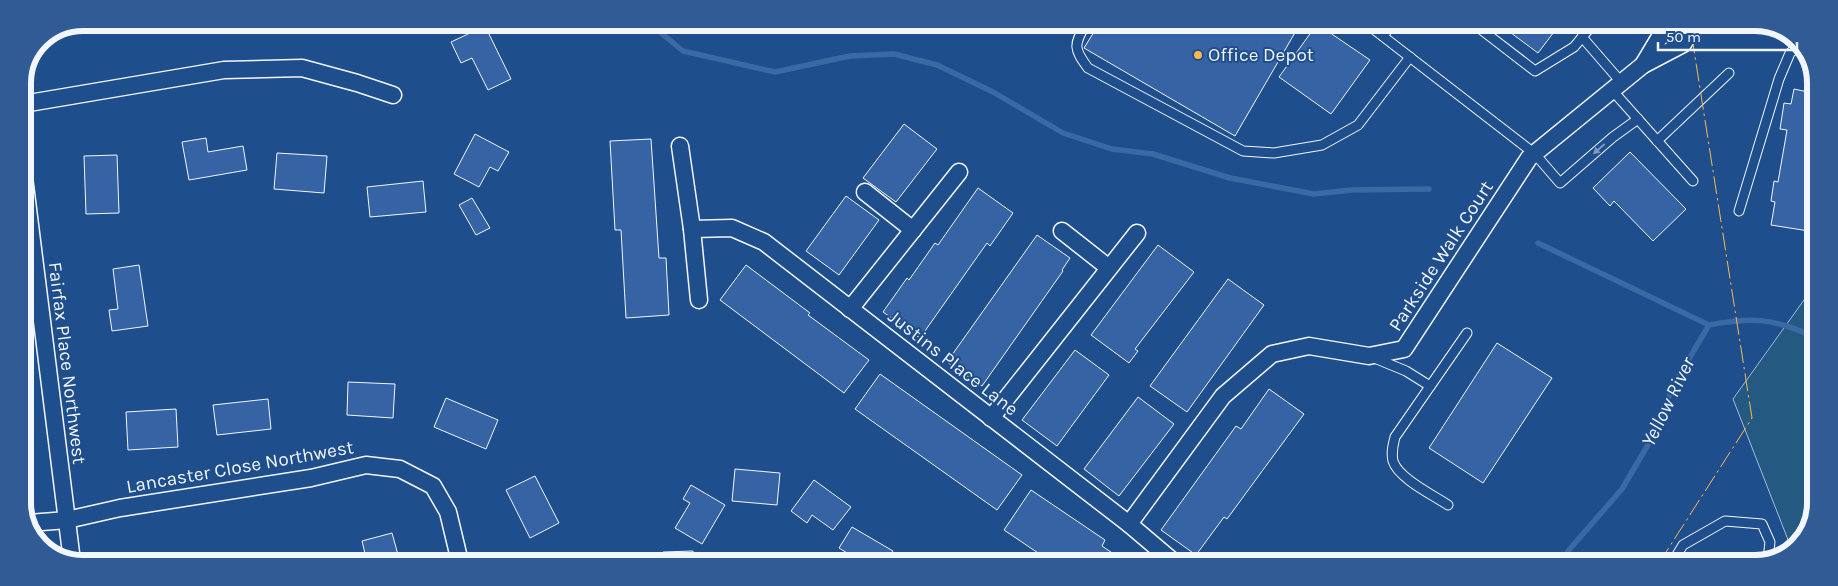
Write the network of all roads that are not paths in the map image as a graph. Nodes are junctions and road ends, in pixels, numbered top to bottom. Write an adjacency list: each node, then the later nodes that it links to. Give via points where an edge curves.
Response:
1 (1082, 31): 11 (lane, via 1077,38 1077,54 1088,68 1243,151 1274,153 1322,145 1358,125)
2 (1377, 31): 8 (lane)
3 (1387, 31): 8 (lane)
4 (1483, 31): 9 (lane, via 1535,70 1574,47)
5 (1587, 31): 9 (lane)
6 (1663, 31): 12 (street)
7 (1692, 31): 12 (street, via 1683,44)
8 (1383, 36): 11 (lane)
9 (1582, 37): 14 (lane)
10 (1794, 50): 24 (lane, via 1779,79)
11 (1410, 56): 20 (lane)
12 (1643, 65): 14 (street, Parkside Walk Court)
13 (1728, 73): 18 (lane)
14 (1617, 86): 17 (lane); 20 (street, Parkside Walk Court)
15 (393, 95): 16 (street, via 302,68 224,70)
16 (31, 102)
17 (1638, 119): 18 (lane); 20 (lane, one-way to 20, via 1560,183)
18 (1657, 140): 22 (lane)
19 (680, 146): 25 (street)
20 (1535, 154): 34 (street, Parkside Walk Court, via 1529,158 1404,349)
21 (959, 172): 26 (street)
22 (1693, 181)
23 (865, 192): 26 (street)
24 (1739, 211)
25 (692, 229): 31 (street); 32 (street, Justins Place Lane, via 732,228 764,242)
26 (913, 230): 32 (street)
27 (1062, 232): 30 (street)
28 (1137, 233): 30 (street)
29 (31, 240): 38 (street, Fairfax Place Northwest)
30 (1109, 268): 36 (street)
31 (699, 300)
32 (850, 309): 36 (street, Justins Place Lane)
33 (1467, 334): 35 (lane)
34 (1369, 356): 35 (lane, via 1406,371); 40 (street, Parkside Walk Court, via 1309,346 1272,354 1223,396)
35 (1430, 386): 37 (lane, via 1395,437 1392,452 1402,474)
36 (991, 418): 40 (street, Justins Place Lane)
37 (1448, 505)
38 (67, 520): 39 (street, Lancaster Close Northwest); 42 (street, Fairfax Place Northwest); 43 (street, Lancaster Close Northwest, via 120,508 311,478 366,465 400,469 433,486 448,512)
39 (35, 523)
40 (1129, 524): 44 (street, Justins Place Lane)
41 (1769, 552): 45 (lane, via 1770,542 1762,524 1725,521 1683,545)
42 (71, 553)
43 (458, 555)
44 (1166, 555)
45 (1677, 555)

